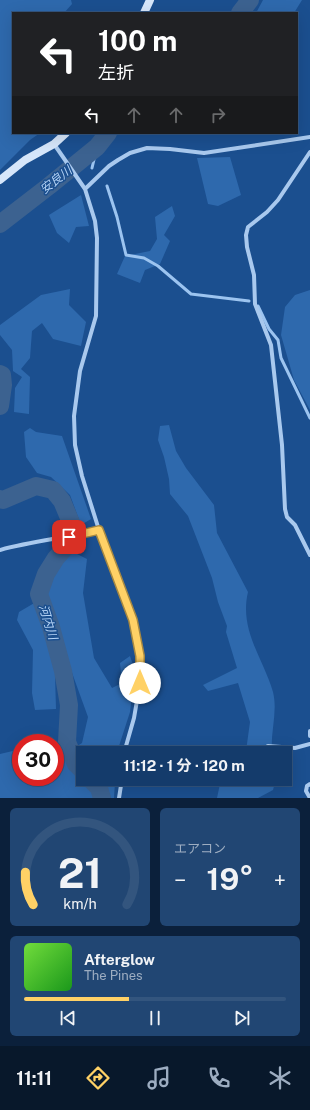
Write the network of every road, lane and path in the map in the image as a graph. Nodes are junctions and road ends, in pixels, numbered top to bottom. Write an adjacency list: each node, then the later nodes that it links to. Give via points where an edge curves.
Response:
1 (150, 0): 2 (street)
2 (144, 12)
3 (65, 134): 5 (street)
4 (310, 137): 8 (street, via 204,153 147,148 118,160)
5 (54, 144): 7 (street, via 25,160); 8 (street)
6 (310, 152): 11 (street, via 278,200 248,227 246,235 254,275 255,304 271,345 282,445 285,509 287,517 295,525)
7 (0, 180)
8 (84, 187): 9 (street, via 95,221 97,238 97,302 96,316 80,371 74,416 75,445)
9 (99, 530): 10 (street); 15 (street, via 133,620 140,656 140,683)
10 (0, 550)
11 (310, 555)
12 (310, 731): 13 (street)
13 (310, 736)
14 (310, 744): 16 (street)
15 (126, 746)
16 (292, 748)
17 (310, 784): 20 (street, via 306,791)
18 (121, 786): 19 (street)
19 (119, 798)
20 (310, 798)

